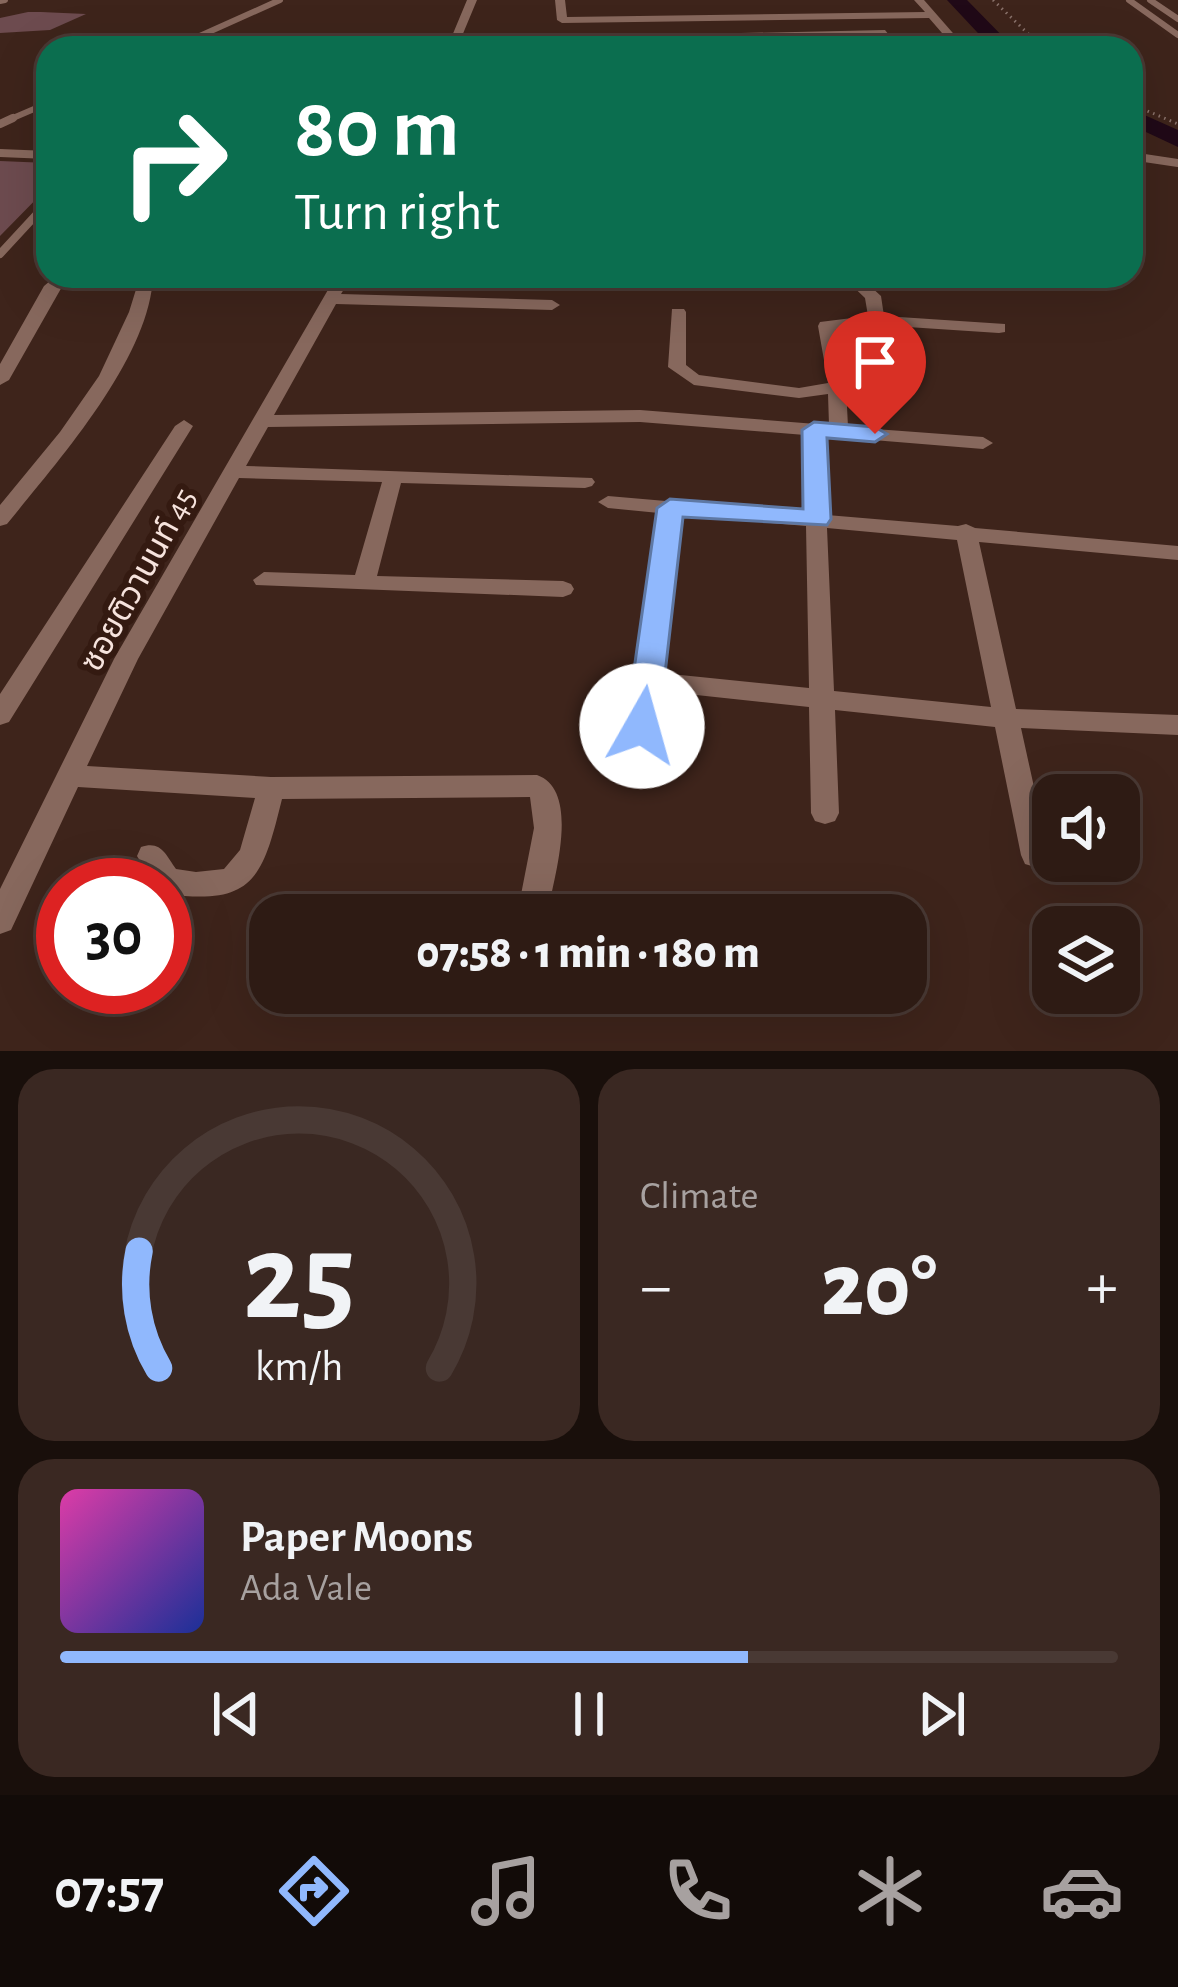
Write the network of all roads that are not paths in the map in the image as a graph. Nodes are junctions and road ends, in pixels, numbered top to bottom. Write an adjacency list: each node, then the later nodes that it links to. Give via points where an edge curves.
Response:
1 (258, 0): 8 (lane)
2 (472, 0): 15 (street)
3 (560, 0): 10 (street, via 561,20)
4 (725, 0): 10 (street)
5 (919, 0): 9 (street)
6 (1129, 0): 13 (lane)
7 (1150, 0): 11 (lane)
8 (278, 1): 14 (lane)
9 (934, 15): 10 (street); 18 (street)
10 (733, 18): 16 (street)
11 (1178, 19)
12 (885, 33): 17 (street)
13 (1178, 35)
14 (200, 36)
15 (457, 36)
16 (740, 36)
17 (824, 36)
18 (952, 36)
19 (36, 108): 20 (lane)
20 (0, 124)
21 (0, 153): 22 (lane)
22 (36, 154)
23 (1143, 159): 24 (lane)
24 (1178, 163)
25 (36, 215): 26 (lane)
26 (0, 254)
27 (51, 288): 36 (street)
28 (143, 288): 47 (street, via 116,360 81,418)
29 (338, 288): 31 (street, ซอยติวานนท์ 45)
30 (864, 288): 34 (street)
31 (333, 299): 32 (street); 38 (street, ซอยติวานนท์ 45)
32 (552, 305)
33 (678, 312): 37 (street, via 676,368 694,380 799,393)
34 (877, 320): 35 (street); 37 (street, via 826,326)
35 (999, 328)
36 (0, 380)
37 (838, 387): 40 (street)
38 (262, 421): 40 (street, via 640,416); 42 (street, ซอยติวานนท์ 45)
39 (184, 426): 56 (street)
40 (827, 431): 41 (street); 48 (street)
41 (983, 443)
42 (236, 472): 43 (street); 60 (street, ซอยติวานนท์ 45, via 126,659)
43 (393, 477): 44 (street); 52 (street)
44 (585, 482)
45 (608, 502): 46 (street)
46 (670, 508): 48 (street); 54 (street)
47 (0, 519)
48 (817, 519): 49 (street); 55 (street)
49 (966, 531): 50 (street); 57 (street)
50 (1178, 553)
51 (264, 580): 52 (street)
52 (364, 583): 53 (street)
53 (563, 589)
54 (648, 680): 55 (street); 59 (street)
55 (822, 700): 57 (street); 62 (street)
56 (0, 715)
57 (1006, 718): 58 (street); 63 (street)
58 (1178, 725)
59 (636, 771)
60 (70, 776): 61 (street); 66 (street, ซอยติวานนท์ 45)
61 (271, 788): 64 (street, via 250,867 237,877 219,886 167,881); 65 (street, via 537,786 550,813)
62 (825, 813)
63 (1032, 841)
64 (151, 856)
65 (536, 894)
66 (0, 920)

